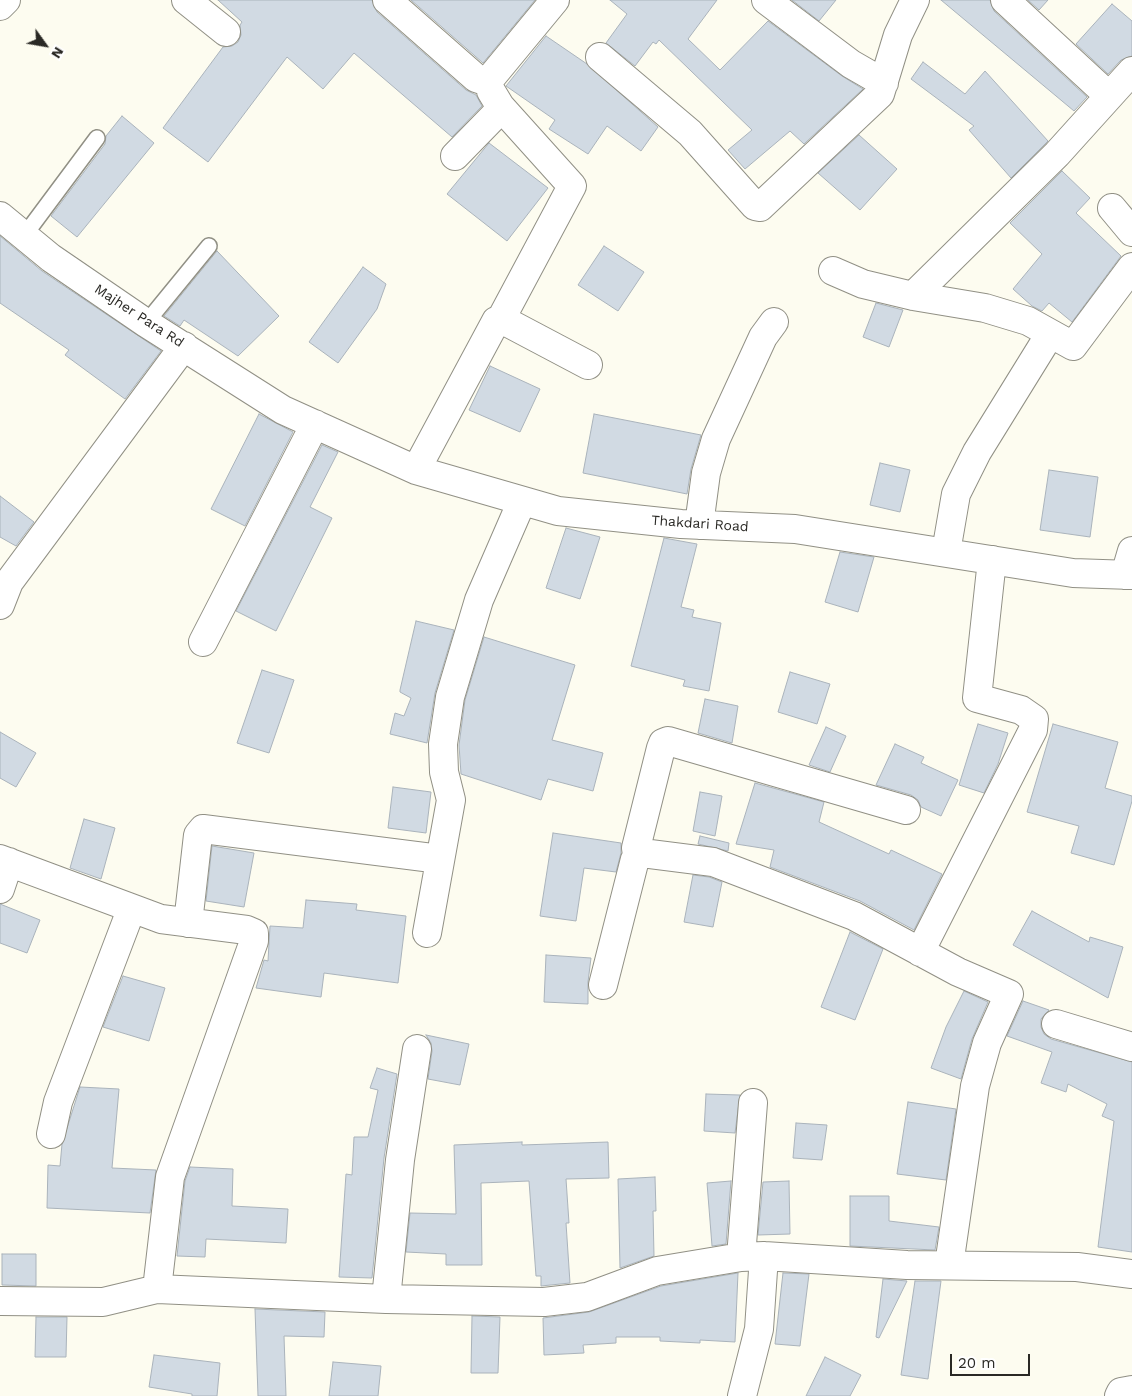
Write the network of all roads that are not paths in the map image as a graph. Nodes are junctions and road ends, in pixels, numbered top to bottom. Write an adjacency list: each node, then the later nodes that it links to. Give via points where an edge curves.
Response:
1 (6, 0): 8 (street)
2 (186, 0): 9 (street)
3 (387, 0): 12 (street)
4 (555, 0): 12 (street, via 489,80)
5 (766, 0): 13 (street, via 851,64)
6 (915, 0): 13 (street, via 898,35)
7 (1005, 0): 14 (street)
8 (0, 6)
9 (226, 32)
10 (600, 57): 13 (street, via 690,133 757,206 880,94)
11 (1132, 71): 14 (street)
12 (482, 80): 15 (street)
13 (884, 83)
14 (1109, 96): 25 (street, via 1057,154)
15 (500, 106): 17 (street); 26 (street, via 572,186)
16 (97, 138): 21 (lane)
17 (455, 156)
18 (1112, 208): 20 (street)
19 (0, 216): 21 (street, Majher Para Rd)
20 (1132, 232)
21 (24, 236): 28 (street, Majher Para Rd)
22 (208, 246): 28 (lane)
23 (1132, 267): 29 (street, via 1077,342 1072,346)
24 (832, 271): 25 (street, via 863,284)
25 (913, 296): 29 (street, via 984,308 1028,321)
26 (502, 319): 31 (street); 34 (street, via 493,326)
27 (774, 322): 36 (street, via 763,337 716,439 706,473)
28 (146, 323): 30 (street, Majher Para Rd)
29 (1050, 334): 37 (street, via 977,452 956,494)
30 (184, 346): 32 (street, Majher Para Rd); 40 (street, via 9,582)
31 (588, 365)
32 (283, 410): 33 (street, Thakdari Road)
33 (315, 424): 34 (street, Thakdari Road); 41 (street)
34 (416, 470): 35 (street, Thakdari Road)
35 (522, 501): 36 (street, Thakdari Road, via 558,511); 44 (street, via 479,600 450,698 443,744 444,772 451,800)
36 (699, 525): 37 (street, Thakdari Road, via 795,529)
37 (946, 552): 38 (street, Thakdari Road)
38 (992, 560): 39 (street, Thakdari Road, via 1073,573); 50 (street, via 977,698 1021,710 1034,719 1033,730)
39 (1130, 567)
40 (0, 605)
41 (203, 642)
42 (906, 810): 43 (street, via 668,741 661,748 636,848)
43 (637, 855): 50 (street, via 713,862 854,916); 51 (street)
44 (440, 859): 48 (street, via 203,829 198,836); 49 (street)
45 (5, 860): 46 (street); 47 (street)
46 (0, 889)
47 (131, 910): 48 (street); 56 (street, via 62,1093)
48 (188, 923): 60 (street, via 247,930 254,934 254,941 170,1177)
49 (427, 933)
50 (920, 952): 58 (street, via 1009,994 987,1044 975,1086)
51 (603, 985)
52 (1056, 1024): 53 (street)
53 (1132, 1047)
54 (417, 1049): 61 (street, via 400,1160)
55 (753, 1103): 57 (street)
56 (51, 1134)
57 (753, 1256): 58 (street); 61 (street, via 656,1271 587,1297 544,1302); 64 (street, via 759,1330)
58 (949, 1265): 59 (street, via 1077,1267)
59 (1132, 1274)
60 (157, 1289): 61 (street); 62 (street, via 103,1302)
61 (386, 1299)
62 (0, 1301)
63 (1132, 1390): 65 (street, via 1121,1392)
64 (742, 1396)
65 (1119, 1396)

